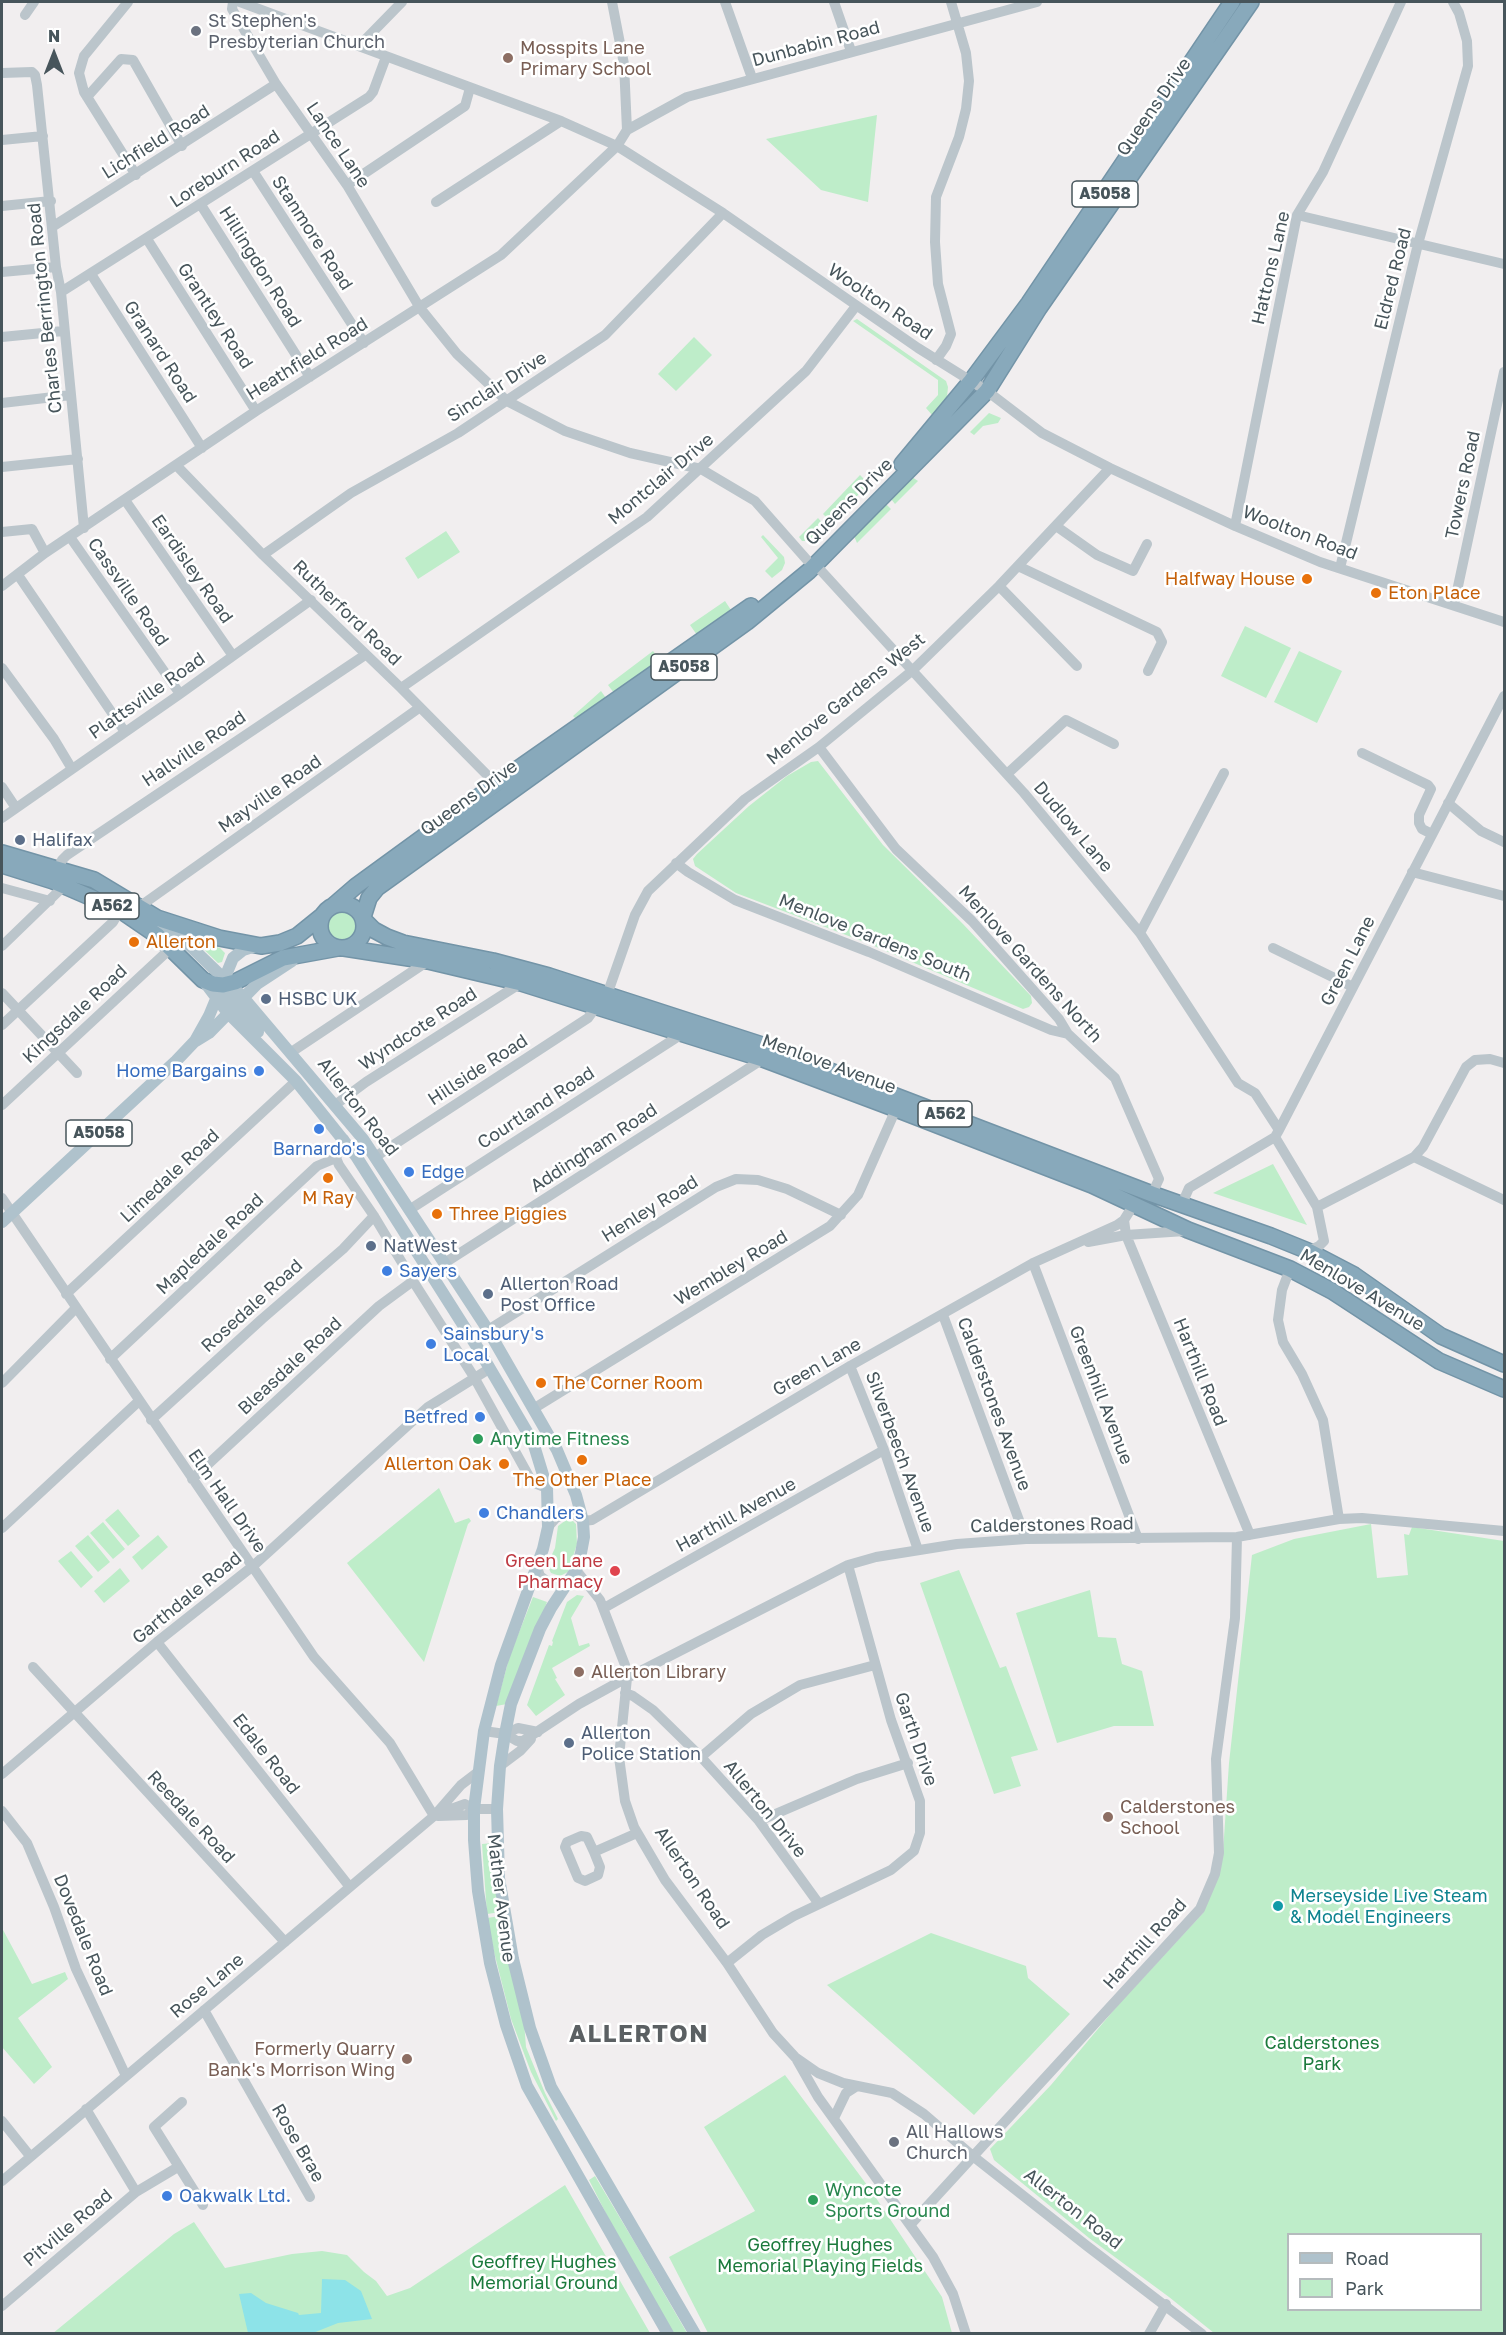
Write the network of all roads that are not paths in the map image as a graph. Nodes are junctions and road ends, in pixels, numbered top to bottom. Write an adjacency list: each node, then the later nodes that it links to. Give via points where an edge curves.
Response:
1 (34, 2): 15 (street)
2 (128, 2): 25 (street, via 84,56 79,72)
3 (233, 2): 23 (street, Lance Lane, via 232,9)
4 (240, 2): 18 (street, Woolton Road)
5 (402, 2): 18 (street)
6 (612, 2): 27 (street, via 624,64)
7 (725, 2): 22 (street)
8 (834, 2): 19 (street)
9 (951, 2): 17 (street)
10 (1037, 2): 17 (street, Dunbabin Road)
11 (1224, 2): 16 (street)
12 (1401, 2): 41 (street, Hattons Lane, via 1323,172)
13 (1453, 2): 44 (street, Eldred Road, via 1467,41 1468,66)
14 (1246, 4): 16 (highway, Queens Drive / A5058); 59 (highway, Queens Drive / A5058)
15 (25, 15)
16 (1221, 18): 58 (highway, Queens Drive / A5058, via 1099,202)
17 (957, 22): 19 (street, Dunbabin Road); 55 (street, via 969,81 959,137 936,197 938,284 951,334)
18 (359, 46): 20 (street, Woolton Road)
19 (851, 51): 22 (street, Dunbabin Road)
20 (386, 57): 24 (street, Woolton Road); 28 (street, Loreburn Road, via 369,97)
21 (2, 73): 29 (street, Charles Berrington Road, via 35,75)
22 (752, 78): 27 (street, Dunbabin Road, via 687,97)
23 (276, 84): 28 (street, Lance Lane); 31 (street, Lichfield Road)
24 (470, 88): 26 (street, Woolton Road); 35 (street, via 465,106)
25 (87, 97): 31 (street, via 121,59 133,60); 34 (street)
26 (561, 121): 32 (street, Woolton Road); 37 (street)
27 (627, 130): 32 (street, Dunbabin Road)
28 (311, 134): 33 (street, Loreburn Road); 35 (street, Lance Lane)
29 (43, 136): 30 (street); 36 (street, Charles Berrington Road)
30 (2, 140)
31 (182, 146): 34 (street, Lichfield Road)
32 (617, 146): 40 (street, Woolton Road); 51 (street, Heathfield Road, via 501,255)
33 (253, 171): 38 (street, Loreburn Road); 54 (street, Stanmore Road)
34 (136, 175): 42 (street, Lichfield Road)
35 (347, 185): 51 (street, Lance Lane)
36 (51, 201): 39 (street); 42 (street, Charles Berrington Road)
37 (436, 202)
38 (201, 205): 43 (street, Loreburn Road); 57 (street, Hillingdon Road)
39 (2, 206)
40 (723, 213): 50 (street, Woolton Road); 61 (street, Sinclair Drive, via 605,336)
41 (1297, 215): 44 (street); 72 (street, Hattons Lane)
42 (52, 227): 46 (street, Charles Berrington Road)
43 (147, 239): 48 (street, Loreburn Road); 63 (street, Grantley Road)
44 (1418, 244): 45 (street); 81 (street, Eldred Road)
45 (1504, 264)
46 (56, 267): 47 (street); 49 (street, Charles Berrington Road)
47 (2, 272)
48 (91, 274): 49 (street, Loreburn Road); 64 (street, Granard Road)
49 (61, 292): 52 (street, Charles Berrington Road)
50 (856, 306): 55 (street, Woolton Road); 69 (street, Montclair Drive, via 806,371)
51 (420, 308): 54 (street, Heathfield Road); 61 (street, Dudlow Lane, via 457,354)
52 (63, 331): 53 (street); 60 (street, Charles Berrington Road)
53 (2, 337)
54 (364, 343): 57 (street, Heathfield Road)
55 (936, 360): 58 (street, Woolton Road)
56 (1504, 372): 86 (street, Towers Road)
57 (310, 377): 63 (street, Heathfield Road)
58 (971, 381): 59 (street, Woolton Road); 79 (highway, Queens Drive / A5058, via 896,471)
59 (987, 391): 68 (street, Woolton Road, via 1042,433); 79 (highway, Queens Drive / A5058)
60 (71, 395): 62 (street); 65 (street, Charles Berrington Road)
61 (507, 401): 69 (street, Dudlow Lane, via 565,431 630,453); 78 (street, Sinclair Drive, via 351,493)
62 (2, 403)
63 (256, 411): 64 (street, Heathfield Road)
64 (202, 448): 66 (street, Heathfield Road)
65 (78, 459): 67 (street); 73 (street, Charles Berrington Road)
66 (176, 465): 70 (street, Heathfield Road); 78 (street, Rutherford Road)
67 (2, 467)
68 (1110, 468): 71 (street, Menlove Gardens West); 72 (street, Woolton Road)
69 (701, 469): 79 (street, Dudlow Lane, via 755,501); 94 (street, Montclair Drive, via 647,517)
70 (124, 500): 73 (street, Heathfield Road); 89 (street, Eardisley Road)
71 (1056, 526): 76 (street, via 1097,555 1133,571); 80 (street, Menlove Gardens West)
72 (1235, 526): 81 (street, Woolton Road)
73 (84, 528): 75 (street, Heathfield Road)
74 (2, 532): 77 (street, via 32,529)
75 (70, 537): 77 (street, Heathfield Road); 95 (street, Cassville Road)
76 (1147, 544)
77 (45, 553): 82 (street, Heathfield Road)
78 (263, 555): 85 (street, Rutherford Road)
79 (811, 562): 92 (street, Dudlow Lane); 105 (highway, Queens Drive / A5058); 124 (highway, Queens Drive / A5058, via 747,622 377,888 369,898)
80 (1018, 566): 84 (street, Menlove Gardens West); 93 (street, via 1157,632 1162,642)
81 (1340, 568): 86 (street, Woolton Road)
82 (18, 574): 83 (street, Heathfield Road); 98 (street)
83 (2, 586)
84 (999, 586): 90 (street); 92 (street, Menlove Gardens West)
85 (311, 600): 88 (street, Rutherford Road); 89 (street, Plattsville Road)
86 (1454, 605): 87 (street, Woolton Road)
87 (1504, 622)
88 (365, 654): 94 (street, Rutherford Road); 116 (street, Hallville Road, via 67,855)
89 (234, 656): 95 (street, Plattsville Road)
90 (1077, 666)
91 (2, 668): 102 (street)
92 (913, 670): 100 (street, Menlove Gardens West); 104 (street, Dudlow Lane)
93 (1148, 671)
94 (401, 688): 97 (street, Rutherford Road)
95 (180, 694): 98 (street, Plattsville Road)
96 (1504, 696): 107 (street, Green Lane)
97 (419, 708): 105 (street, Rutherford Road); 120 (street, Mayville Road)
98 (125, 732): 102 (street, Plattsville Road)
99 (1114, 744): 104 (street, via 1066,720)
100 (819, 747): 113 (street, Menlove Gardens West, via 746,798); 145 (street, Menlove Gardens North, via 896,849 972,921)
101 (1362, 753): 110 (street, via 1428,784 1431,789 1419,823)
102 (72, 769): 108 (street, Plattsville Road)
103 (1224, 773): 125 (street)
104 (1007, 774): 125 (street, Dudlow Lane)
105 (496, 784): 122 (highway, Queens Drive / A5058)
106 (2, 787): 108 (street)
107 (1448, 803): 110 (street, Green Lane); 111 (street, via 1481,831)
108 (16, 808): 109 (street, Plattsville Road)
109 (2, 818)
110 (1432, 834): 115 (street, Green Lane)
111 (1504, 842)
112 (2, 853): 116 (highway, Allerton Road / A562)
113 (676, 862): 137 (street, Menlove Gardens West, via 648,891 635,915); 145 (street, Menlove Gardens South, via 735,900)
114 (2, 865): 116 (highway, Allerton Road / A562)
115 (1412, 872): 118 (street); 135 (street, Green Lane)
116 (58, 878): 119 (street, Hallville Road); 120 (highway, Allerton Road / A562, via 100,883); 121 (highway, Allerton Road / A562)
117 (2, 888): 119 (street)
118 (1504, 896)
119 (50, 901): 126 (street, Hallville Road)
120 (140, 907): 123 (highway, Allerton Road / A562)
121 (120, 910): 128 (highway, Allerton Road / A562); 140 (street, via 113,922)
122 (329, 910): 124 (highway, A562, via 341,904 354,907); 127 (highway, A562, via 297,936 280,944); 129 (highway, via 320,928 322,935)
123 (157, 918): 127 (highway, A562, via 212,936); 134 (main road, Allerton Road, via 185,941)
124 (363, 918): 129 (highway, via 361,938); 137 (highway, Menlove Avenue / A562, via 381,934 403,943 493,961)
125 (1140, 933): 157 (street, Dudlow Lane, via 1238,1083 1255,1092)
126 (2, 946)
127 (261, 946): 134 (main road, A5058, via 237,953)
128 (171, 948): 134 (highway, Allerton Road / A562, via 203,980); 147 (street, Kingsdale Road)
129 (341, 948): 131 (highway, A562); 132 (highway, Menlove Avenue / A562)
130 (1273, 948): 135 (street)
131 (302, 955): 134 (highway, A562, via 269,964); 138 (main road, A5058, via 267,975)
132 (428, 961): 133 (highway, Menlove Avenue / A562); 148 (street)
133 (520, 983): 139 (highway, Menlove Avenue / A562); 155 (street, Wyndcote Road)
134 (223, 986): 138 (main road, Allerton Road); 138 (main road, Allerton Road); 146 (main road, A5058)
135 (1353, 987): 157 (street, Green Lane)
136 (2, 993): 140 (street)
137 (607, 995): 162 (highway, Menlove Avenue / A562, via 762,1045)
138 (235, 1005): 142 (main road, Allerton Road); 143 (main road, A5058); 148 (main road, Allerton Road); 151 (main road)
139 (596, 1007): 144 (highway, Menlove Avenue / A562); 159 (street, Hillside Road, via 588,1018)
140 (18, 1011): 141 (street); 147 (street)
141 (2, 1025)
142 (244, 1029): 143 (main road, via 224,1026); 151 (main road, Allerton Road)
143 (209, 1033): 146 (main road, A5058)
144 (682, 1034): 149 (highway, Menlove Avenue / A562); 168 (street, Courtland Road)
145 (1068, 1034): 162 (street, Menlove Gardens North, via 1115,1078 1159,1179)
146 (195, 1041): 170 (main road, A5058)
147 (57, 1052): 152 (street); 154 (street, Kingsdale Road)
148 (290, 1053): 155 (main road, Allerton Road)
149 (763, 1059): 156 (highway, Menlove Avenue / A562); 180 (street, Addingham Road)
150 (1504, 1063): 160 (street, via 1475,1060 1466,1068)
151 (285, 1070): 153 (main road, Allerton Road)
152 (77, 1073)
153 (296, 1082): 158 (main road, Allerton Road); 183 (street, Limedale Road)
154 (2, 1105)
155 (335, 1105): 159 (main road, Allerton Road)
156 (896, 1109): 165 (highway, Menlove Avenue / A562); 171 (street, Wembley Road, via 858,1195)
157 (1277, 1134): 166 (street, via 1189,1188); 167 (street, Dudlow Lane)
158 (344, 1139): 161 (street, Allerton Road); 190 (main road, Allerton Road)
159 (375, 1157): 168 (main road, Allerton Road)
160 (1414, 1157): 164 (street); 167 (street)
161 (336, 1158): 172 (street); 187 (street, Mapledale Road, via 317,1166)
162 (1152, 1194): 165 (highway); 166 (highway, Menlove Avenue / A562)
163 (2, 1198): 170 (street, Elm Hall Drive)
164 (1504, 1200)
165 (1134, 1204): 173 (street); 175 (highway, Menlove Avenue / A562)
166 (1182, 1204): 169 (highway, Menlove Avenue / A562)
167 (1317, 1207): 178 (street, Dudlow Lane, via 1324,1241)
168 (409, 1210): 180 (main road, Allerton Road)
169 (1205, 1212): 175 (highway); 178 (highway, Menlove Avenue / A562)
170 (11, 1213): 174 (main road, A5058); 183 (street, Elm Hall Drive)
171 (841, 1215): 186 (street, Henley Road, via 787,1189 758,1180 736,1179 716,1187); 195 (street, Wembley Road, via 804,1243)
172 (374, 1216): 182 (street); 196 (street, Rosedale Road, via 343,1249)
173 (1124, 1220): 176 (street, Harthill Road); 177 (street, Green Lane)
174 (2, 1222)
175 (1192, 1232): 176 (street, Green Lane); 181 (highway, Menlove Avenue / A562)
176 (1126, 1235): 177 (street, Green Lane); 206 (street, Harthill Road)
177 (1070, 1245): 179 (street, Green Lane)
178 (1308, 1251): 188 (highway, Menlove Avenue / A562, via 1354,1275 1441,1336)
179 (1034, 1263): 185 (street, Green Lane); 209 (street, Greenhill Avenue)
180 (443, 1264): 186 (main road, Allerton Road)
181 (1290, 1269): 193 (highway, Menlove Avenue / A562, via 1332,1291 1439,1361); 201 (street, via 1278,1320 1283,1342 1323,1420)
182 (412, 1281): 191 (street); 198 (street, Bleasdale Road, via 370,1314)
183 (66, 1294): 184 (street, Elm Hall Drive)
184 (76, 1308): 187 (street, Elm Hall Drive); 192 (street)
185 (943, 1315): 189 (street, Green Lane); 208 (street, Calderstones Avenue)
186 (488, 1330): 195 (main road, Allerton Road)
187 (110, 1359): 194 (street, Elm Hall Drive)
188 (1504, 1365)
189 (850, 1366): 197 (street, Silverbeech Avenue); 202 (street, Green Lane, via 620,1504)
190 (489, 1369): 191 (street, Garthdale Road); 199 (main road, Allerton Road, via 533,1442)
191 (474, 1377): 199 (street, via 532,1482); 212 (street, Garthdale Road, via 428,1407)
192 (2, 1383)
193 (1504, 1389)
194 (139, 1401): 196 (street, Elm Hall Drive); 204 (street)
195 (533, 1409): 200 (main road, Allerton Road, via 557,1450)
196 (152, 1420): 198 (street, Elm Hall Drive)
197 (884, 1450): 210 (street, Silverbeech Avenue); 216 (street, Harthill Avenue)
198 (192, 1479): 212 (street, Elm Hall Drive)
199 (547, 1488): 203 (main road, Mather Avenue)
200 (576, 1495): 202 (main road, Mather Avenue)
201 (1339, 1520): 205 (street, Calderstones Road, via 1362,1518); 206 (street, Calderstones Road)
202 (583, 1521): 203 (street, via 576,1515 565,1514); 214 (main road, Mather Avenue, via 584,1538)
203 (548, 1527): 213 (main road, Mather Avenue)
204 (2, 1528)
205 (1504, 1531)
206 (1250, 1535): 207 (street, Calderstones Road)
207 (1237, 1538): 209 (street, Calderstones Road); 252 (street, Harthill Road, via 1235,1618 1216,1759 1219,1853 1215,1874 1200,1909)
208 (1026, 1539): 209 (street, Calderstones Road); 210 (street, Calderstones Road)
209 (1138, 1539)
210 (918, 1550): 211 (street, Calderstones Road)
211 (848, 1565): 218 (street, Garth Drive); 220 (street, Calderstones Road)
212 (253, 1566): 217 (street, Garthdale Road); 234 (street, Elm Hall Drive, via 314,1657 390,1743)
213 (537, 1567): 215 (street, via 540,1576 552,1585); 223 (main road, Mather Avenue, via 501,1665)
214 (576, 1569): 215 (main road, Mather Avenue); 216 (street, Allerton Road)
215 (567, 1584): 225 (main road, Mather Avenue, via 540,1629)
216 (604, 1608): 220 (street, Allerton Road)
217 (157, 1642): 222 (street, Garthdale Road); 238 (street, Edale Road)
218 (875, 1665): 226 (street, via 800,1685 751,1713); 227 (street, Garth Drive)
219 (33, 1667): 222 (street, Reedale Road)
220 (627, 1678): 221 (street, Allerton Road); 224 (street)
221 (626, 1693): 226 (street, Allerton Drive, via 653,1710); 236 (street, Allerton Road, via 619,1757 625,1801)
222 (73, 1713): 230 (street, Garthdale Road); 240 (street, Reedale Road)
223 (484, 1731): 225 (street); 229 (main road, Mather Avenue)
224 (538, 1732): 225 (street, via 518,1728); 228 (street)
225 (505, 1734): 228 (main road, Mather Avenue)
226 (701, 1757): 235 (street, Allerton Drive)
227 (908, 1763): 235 (street, via 857,1779); 239 (street, Garth Drive, via 920,1801 920,1833 914,1851 891,1870)
228 (500, 1766): 232 (main road, Mather Avenue)
229 (478, 1772): 231 (main road, Mather Avenue); 234 (street, Rose Lane)
230 (2, 1774)
231 (474, 1809): 232 (street); 234 (street, via 467,1815); 253 (main road, Mather Avenue, via 478,1891 490,1964 506,2025 526,2086)
232 (497, 1809): 250 (main road, Mather Avenue, via 499,1878 530,2028 551,2086)
233 (2, 1810): 244 (street, Dovedale Road, via 27,1843 76,1969)
234 (434, 1816): 238 (street, Rose Lane)
235 (759, 1821): 239 (street, Allerton Drive)
236 (637, 1833): 237 (street); 241 (street, Allerton Road, via 665,1880)
237 (594, 1852)
238 (349, 1886): 240 (street, Rose Lane)
239 (819, 1904): 241 (street, Garth Drive, via 762,1935)
240 (285, 1942): 242 (street, Rose Lane)
241 (727, 1963): 243 (street, Allerton Road, via 773,2033)
242 (204, 2010): 244 (street, Rose Lane); 257 (street, Rose Brae)
243 (795, 2057): 245 (street, Allerton Road, via 818,2073); 248 (street)
244 (126, 2076): 247 (street, Rose Lane)
245 (857, 2086): 248 (street, via 846,2093); 252 (street, Allerton Road, via 892,2093 924,2114)
246 (182, 2102): 254 (street, via 154,2127)
247 (86, 2109): 251 (street, Rose Lane); 256 (street, Pitville Road)
248 (834, 2118): 259 (street)
249 (2, 2121): 251 (street)
250 (588, 2152): 253 (main road); 263 (main road, Mather Avenue)
251 (30, 2156): 255 (street, Rose Lane)
252 (974, 2157): 259 (street, Harthill Road); 260 (street, Allerton Road)
253 (569, 2162): 262 (main road, Mather Avenue)
254 (178, 2167): 256 (street); 258 (street)
255 (2, 2181)
256 (136, 2192): 261 (street, Pitville Road)
257 (310, 2197)
258 (203, 2205)
259 (910, 2225): 264 (street, via 953,2294)
260 (1166, 2304): 265 (street); 266 (street, Allerton Road)
261 (2, 2306)
262 (668, 2334)
263 (695, 2334)
264 (966, 2334)
265 (1149, 2334)
266 (1202, 2334)

